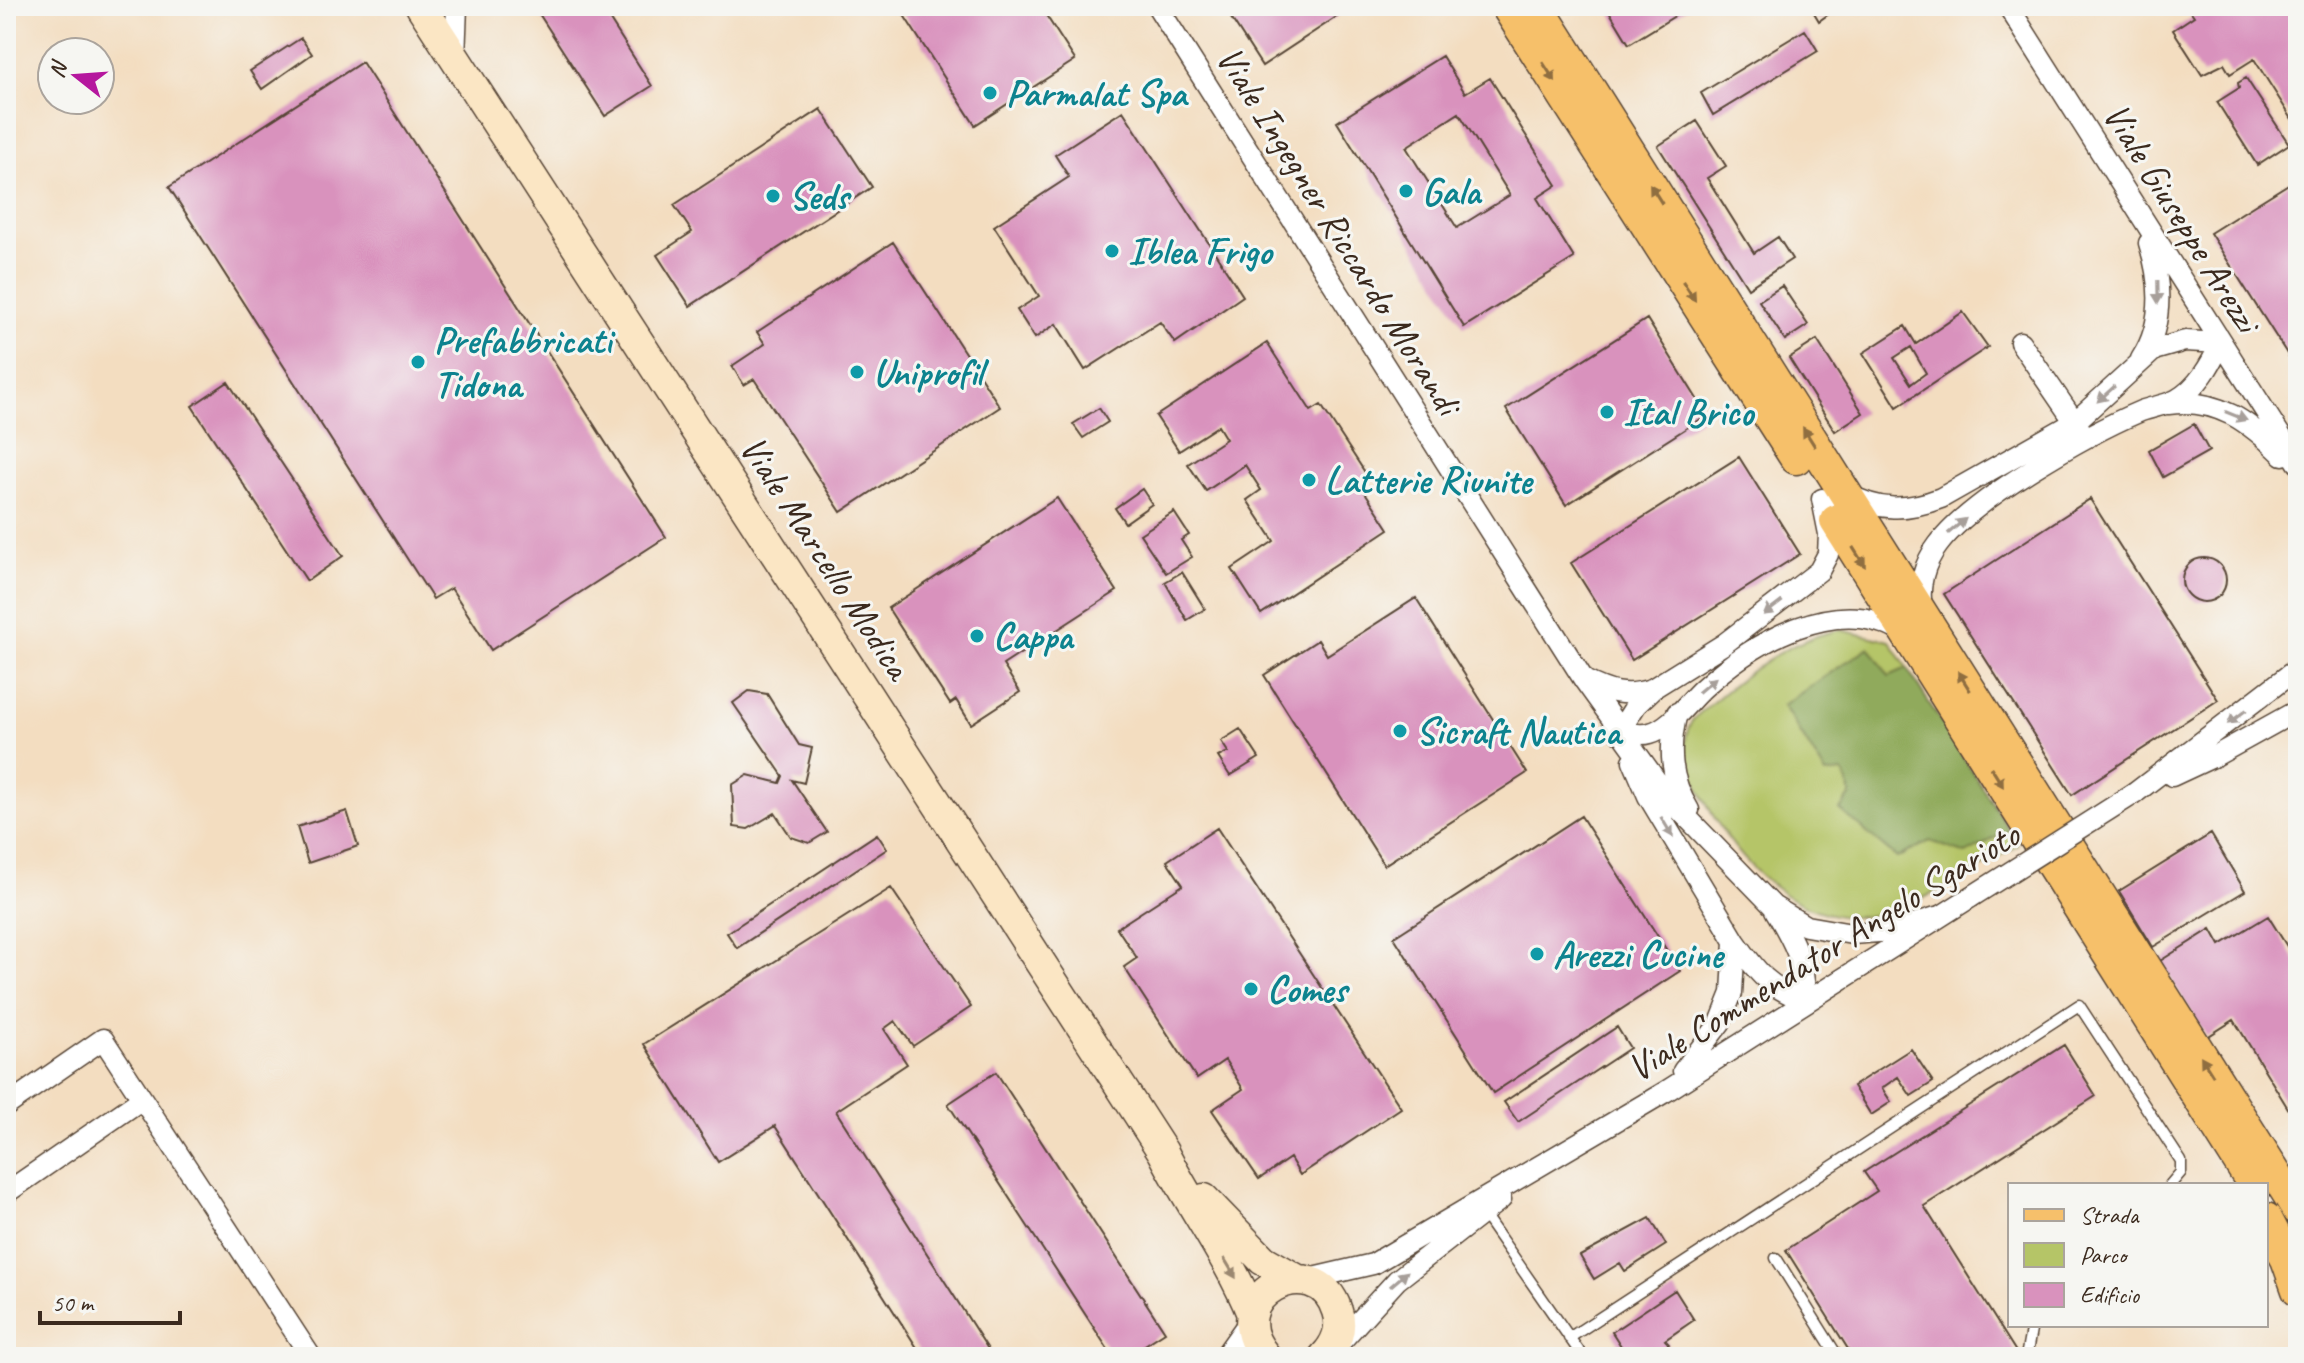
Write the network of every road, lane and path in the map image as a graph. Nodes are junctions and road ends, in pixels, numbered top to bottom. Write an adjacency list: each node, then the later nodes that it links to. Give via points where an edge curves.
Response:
1 (421, 6): 7 (street, Viale Marcello Modica)
2 (457, 6): 7 (street)
3 (1157, 6): 18 (street, Viale Ingegner Riccardo Morandi)
4 (1507, 6): 15 (main road, one-way to 15)
5 (1537, 6): 15 (main road, one-way to 5)
6 (2008, 6): 8 (street, Viale Giuseppe Arezzi)
7 (455, 58): 35 (street, Viale Marcello Modica)
8 (2141, 217): 10 (street, Viale Giuseppe Arezzi); 11 (street, one-way to 11, via 2157,268 2159,299 2149,347)
9 (2020, 342): 13 (street)
10 (2221, 343): 11 (street, via 2169,344); 12 (street, via 2190,389); 14 (street, Viale Giuseppe Arezzi)
11 (2136, 367): 13 (street, one-way to 13)
12 (2160, 405): 13 (street); 14 (street, one-way to 14, via 2204,406 2250,422)
13 (2081, 430): 15 (street, via 1919,507 1876,506); 16 (street, one-way to 13, via 1923,575 1946,534)
14 (2298, 466)
15 (1833, 495): 16 (main road); 19 (street, one-way to 19, via 1828,554 1819,571 1724,644)
16 (1917, 628): 21 (street, one-way to 16, via 1745,656 1801,626 1867,617); 34 (main road)
17 (2298, 668): 25 (street, one-way to 25)
18 (1584, 680): 19 (street, via 1621,694); 23 (street, Viale Ingegner Riccardo Morandi)
19 (1655, 687): 23 (street, via 1627,715)
20 (2298, 710): 24 (street)
21 (1677, 713): 23 (street, via 1650,733); 26 (street, via 1670,747 1673,772 1681,798)
22 (2298, 721): 24 (street)
23 (1619, 732): 26 (street); 29 (street, one-way to 29, via 1648,796)
24 (2217, 755): 25 (street)
25 (2135, 793): 28 (street, Viale Commendator Angelo Sgarioto, bridge)
26 (1710, 844): 27 (street)
27 (1773, 906): 28 (street, via 1806,926 1852,934 1892,931); 30 (street, via 1797,948)
28 (1936, 917): 30 (street, Viale Commendator Angelo Sgarioto)
29 (1735, 941): 30 (street, via 1756,971 1779,991); 31 (street, via 1732,993 1720,1023)
30 (1805, 1000): 31 (street, Viale Commendator Angelo Sgarioto)
31 (1665, 1092): 36 (street, Viale Commendator Angelo Sgarioto)
32 (142, 1099): 33 (street, via 103,1039); 41 (street); 54 (street)
33 (6, 1106)
34 (2239, 1138): 38 (main road); 39 (main road); 40 (main road, via 2286,1171); 43 (main road)
35 (1163, 1152): 48 (street, via 1236,1236 1263,1260); 50 (street, one-way to 50, via 1235,1277)
36 (1545, 1164): 44 (street); 48 (street, via 1373,1264)
37 (2172, 1183): 52 (lane, via 2181,1172 2181,1161 2079,1005)
38 (2248, 1183)
39 (2253, 1183)
40 (2298, 1190)
41 (6, 1193)
42 (2268, 1207): 46 (main road)
43 (2298, 1209)
44 (1483, 1213): 52 (lane); 53 (street, one-way to 44, via 1397,1280)
45 (2268, 1223): 49 (main road)
46 (2298, 1256)
47 (1776, 1258): 58 (lane)
48 (1301, 1280): 50 (street, via 1286,1280 1264,1292); 53 (street, via 1332,1299)
49 (2298, 1290)
50 (1251, 1317): 55 (street); 56 (street, via 1252,1334)
51 (2032, 1327): 59 (lane)
52 (1569, 1338): 57 (lane)
53 (1339, 1346)
54 (311, 1357)
55 (1224, 1357)
56 (1266, 1357)
57 (1583, 1357)
58 (1838, 1357)
59 (2026, 1357)

